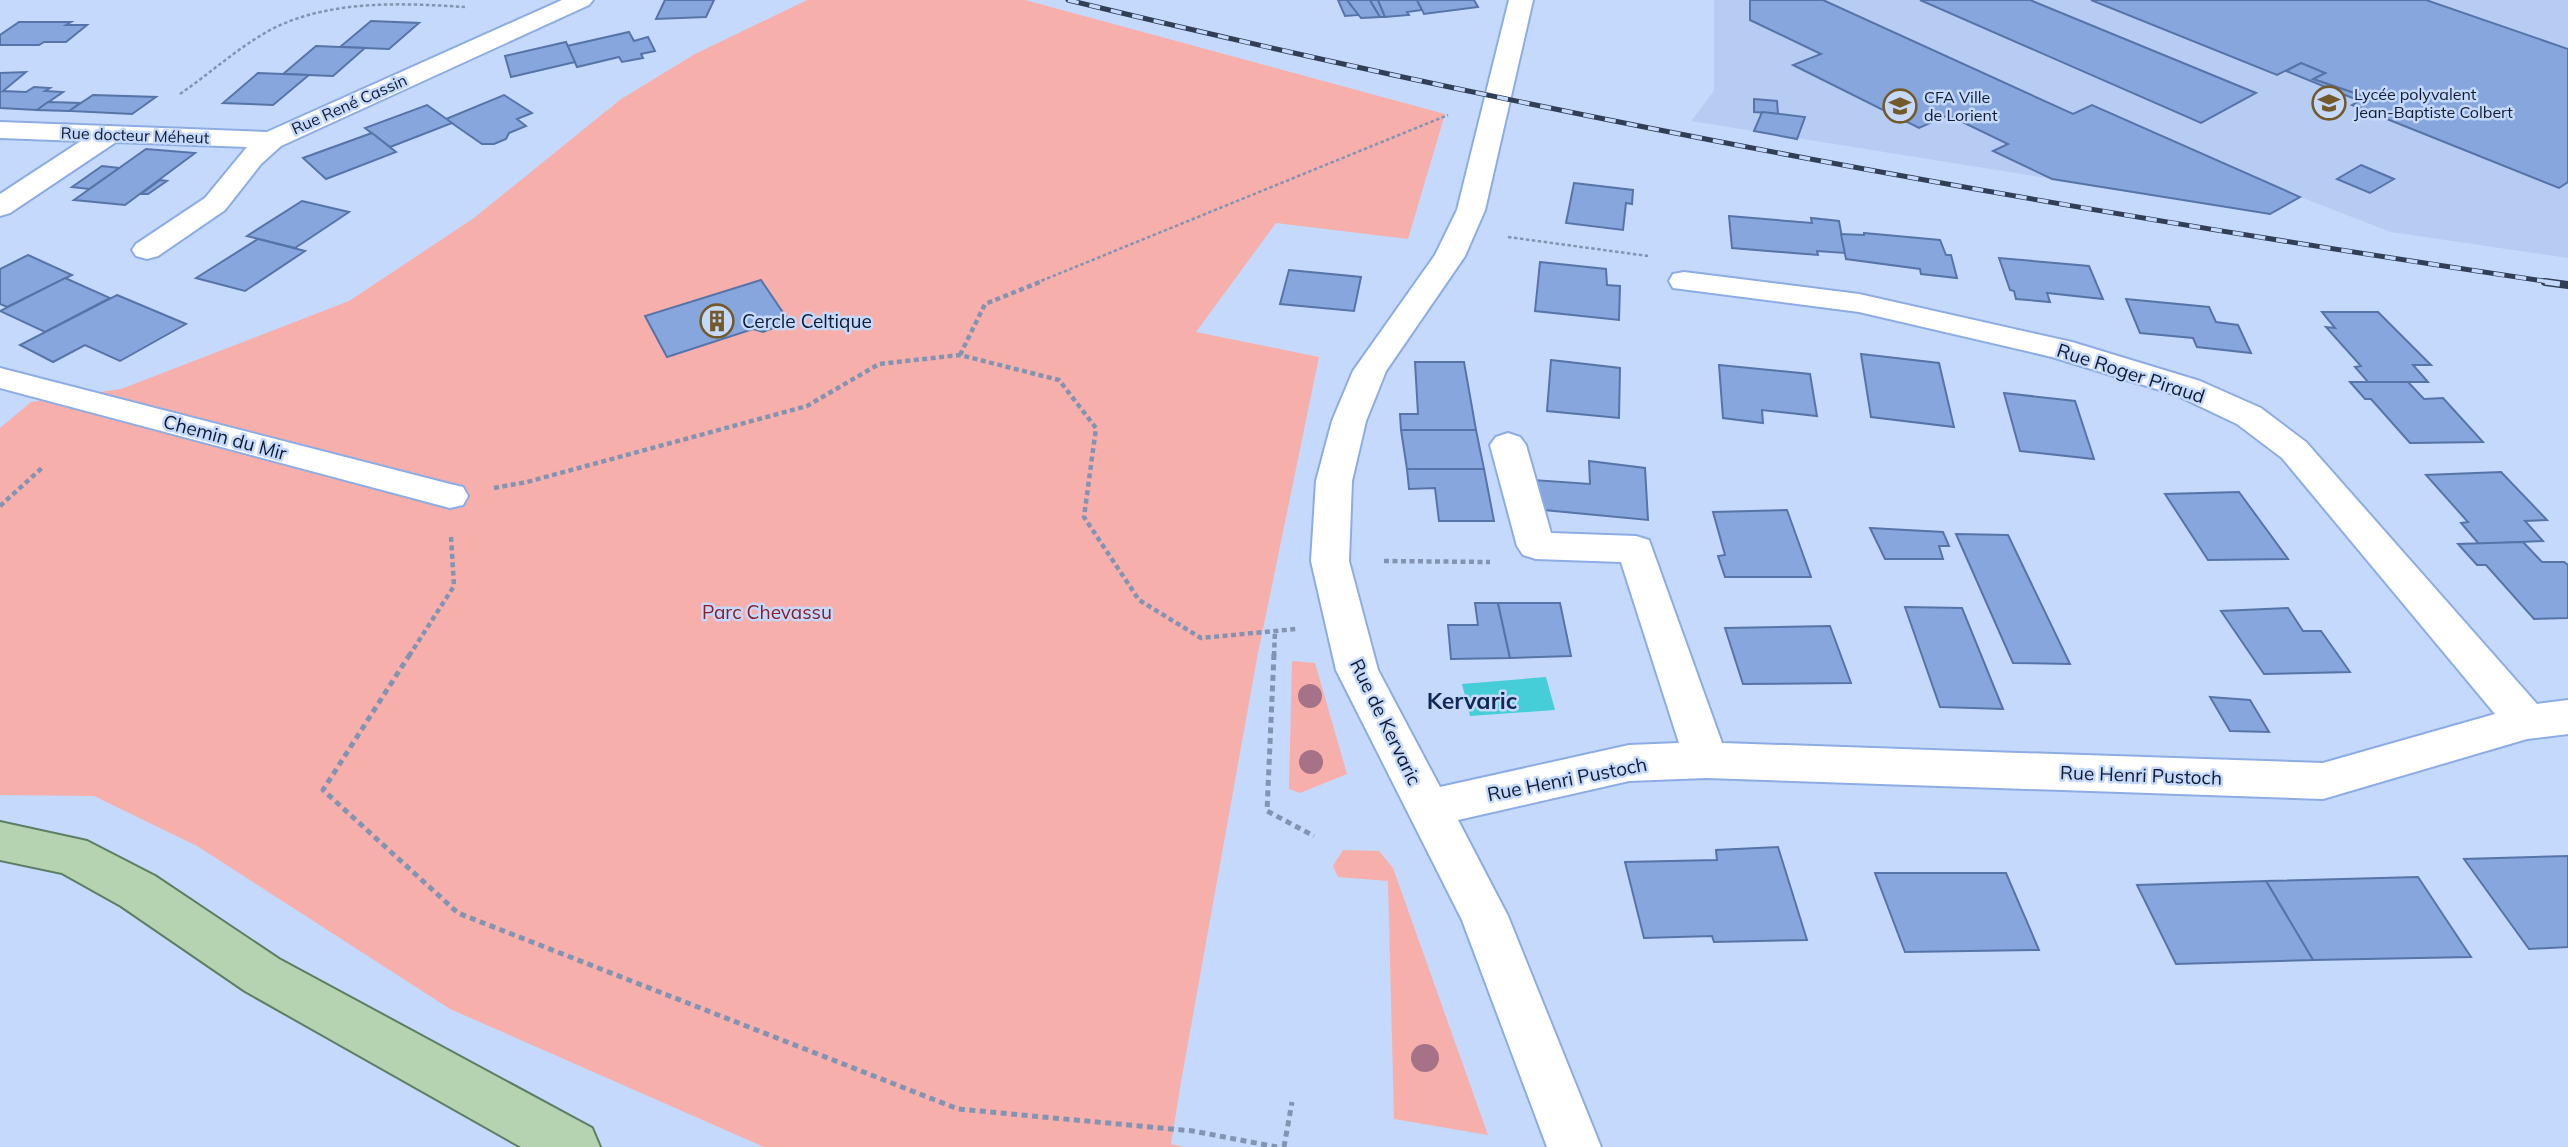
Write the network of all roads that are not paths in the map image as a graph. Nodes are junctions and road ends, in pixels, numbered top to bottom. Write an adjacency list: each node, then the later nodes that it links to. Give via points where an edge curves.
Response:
1 (581, 0): 5 (street, Rue René Cassin)
2 (1521, 0): 14 (street, Rue de Kervaric, via 1471,210 1450,256 1370,371 1349,421 1334,481 1330,561 1357,670)
3 (0, 130): 4 (street, Rue docteur Méheut)
4 (115, 135): 5 (street, Rue docteur Méheut); 6 (street)
5 (271, 141): 7 (street, Rue René Cassin, via 251,158 215,204)
6 (0, 207)
7 (146, 250)
8 (1684, 281): 12 (street, Rue Roger Piraud, via 1859,303 2060,349 2188,388 2249,416 2294,450)
9 (0, 378): 11 (street, Chemin du Mir)
10 (1508, 445): 13 (street, via 1536,546 1636,549)
11 (450, 496)
12 (2548, 720): 13 (street, Rue Henri Pustoch, via 2323,781)
13 (1706, 760): 14 (street, Rue Henri Pustoch, via 1629,763)
14 (1428, 808): 17 (street, Rue de Kervaric, via 1484,916)
15 (0, 841): 16 (main road, via 71,855 138,891 262,975)
16 (573, 1147)
17 (1574, 1147)

